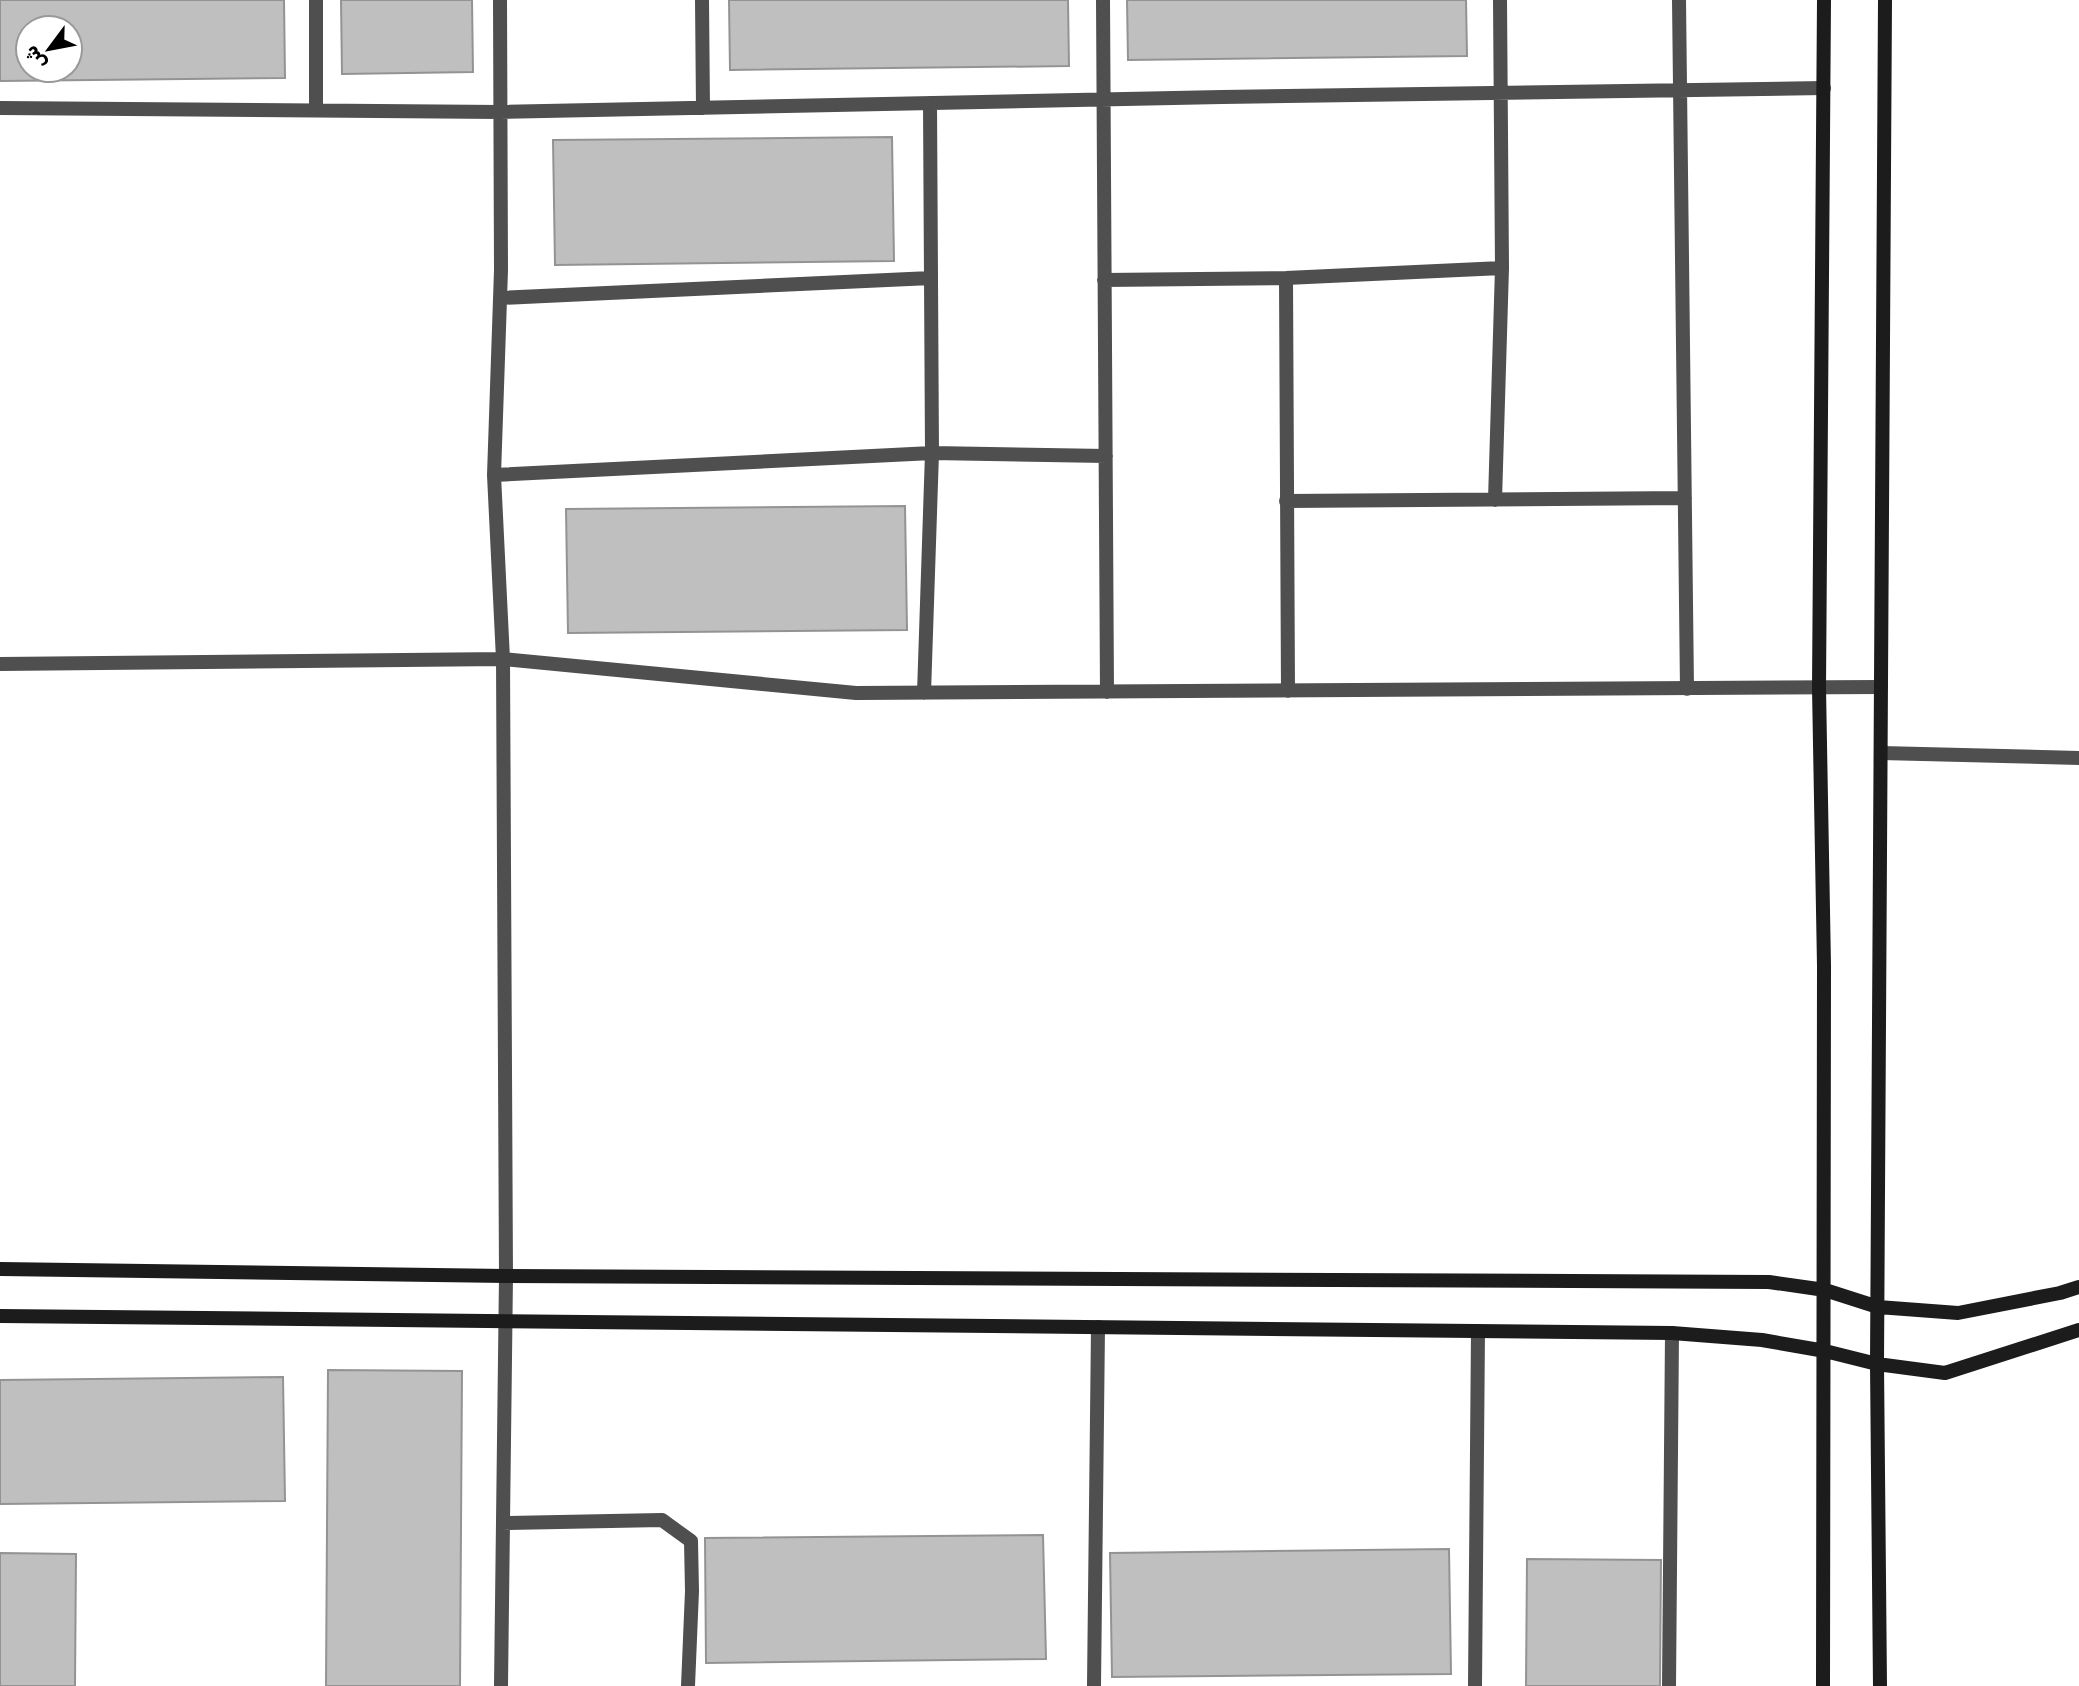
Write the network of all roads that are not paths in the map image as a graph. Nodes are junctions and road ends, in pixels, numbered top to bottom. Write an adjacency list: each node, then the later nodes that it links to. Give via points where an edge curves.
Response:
1 (316, 0): 16 (street)
2 (500, 0): 17 (street)
3 (702, 0): 15 (street)
4 (1102, 0): 12 (street)
5 (1500, 0): 11 (street)
6 (1679, 0): 10 (street)
7 (1824, 0): 9 (street)
8 (1885, 0): 31 (street)
9 (1824, 88): 10 (street); 32 (street)
10 (1680, 90): 11 (street); 26 (street)
11 (1502, 93): 12 (street); 18 (street)
12 (1103, 99): 13 (street); 21 (street)
13 (930, 103): 15 (street); 19 (street)
14 (0, 108): 16 (street)
15 (702, 108): 17 (street)
16 (316, 110): 17 (street)
17 (500, 112): 22 (street)
18 (1502, 268): 20 (street); 27 (street)
19 (931, 278): 22 (street); 23 (street)
20 (1286, 278): 21 (street); 28 (street)
21 (1104, 280): 24 (street)
22 (500, 298): 25 (street)
23 (932, 453): 24 (street); 25 (street); 35 (street)
24 (1106, 456): 36 (street)
25 (495, 475): 29 (street)
26 (1685, 498): 27 (street); 33 (street)
27 (1495, 500): 28 (street)
28 (1286, 501): 34 (street)
29 (503, 659): 30 (street); 35 (street, via 856,693); 40 (street)
30 (0, 664)
31 (1881, 687): 32 (street); 37 (street)
32 (1819, 688): 33 (street); 42 (street)
33 (1687, 689): 34 (street)
34 (1288, 691): 36 (street)
35 (924, 692): 36 (street)
36 (1107, 692)
37 (1881, 752): 38 (street); 43 (street)
38 (2079, 758)
39 (0, 1269): 40 (street)
40 (506, 1276): 42 (street, via 1769,1282); 45 (street)
41 (2079, 1287): 43 (street, via 1958,1313)
42 (1825, 1290): 43 (street); 50 (street)
43 (1878, 1307): 51 (street)
44 (0, 1316): 45 (street)
45 (506, 1322): 46 (street); 52 (street)
46 (1098, 1327): 48 (street); 55 (street)
47 (2079, 1330): 51 (street, via 1945,1373)
48 (1478, 1331): 49 (street); 56 (street)
49 (1672, 1333): 50 (street, via 1762,1340); 57 (street)
50 (1825, 1351): 51 (street); 58 (street)
51 (1877, 1364): 59 (street)
52 (503, 1523): 53 (street); 54 (street, via 662,1520 691,1541)
53 (501, 1686)
54 (688, 1686)
55 (1094, 1686)
56 (1475, 1686)
57 (1669, 1686)
58 (1823, 1686)
59 (1880, 1686)

